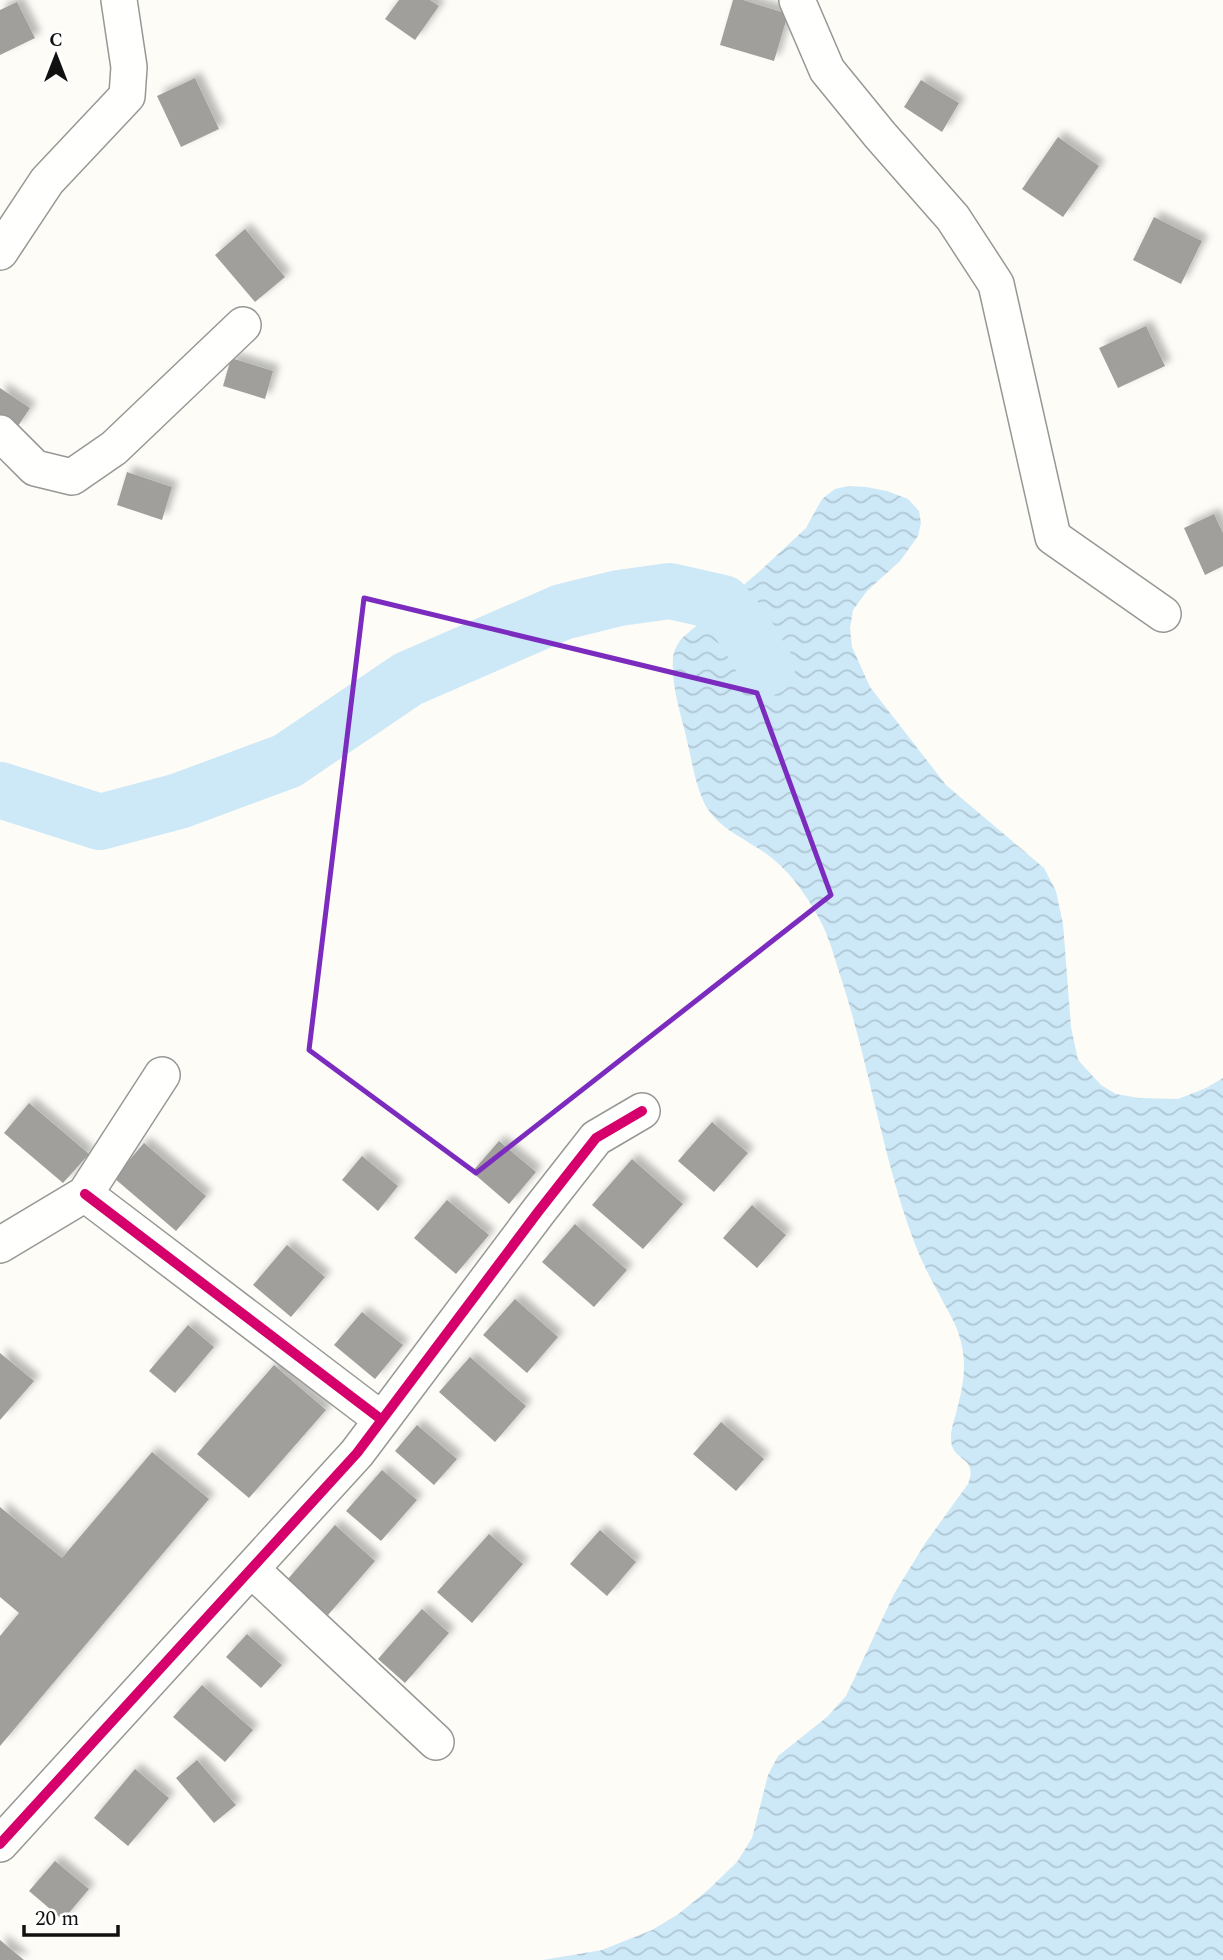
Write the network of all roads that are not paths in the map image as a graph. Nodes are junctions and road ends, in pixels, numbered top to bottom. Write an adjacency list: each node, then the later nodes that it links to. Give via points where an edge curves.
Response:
1 (119, 0): 3 (street, via 129,66 127,96 47,181)
2 (797, 0): 6 (street, via 827,70 953,218 996,284 1052,537)
3 (0, 252)
4 (243, 325): 5 (street, via 114,448 72,477 35,468)
5 (0, 433)
6 (1163, 614)
7 (162, 1074): 9 (street)
8 (642, 1111): 11 (street, via 596,1138)
9 (85, 1194): 10 (street); 11 (street)
10 (0, 1245)
11 (382, 1420): 12 (street)
12 (251, 1569): 13 (street); 14 (street)
13 (436, 1742)
14 (5, 1830)

